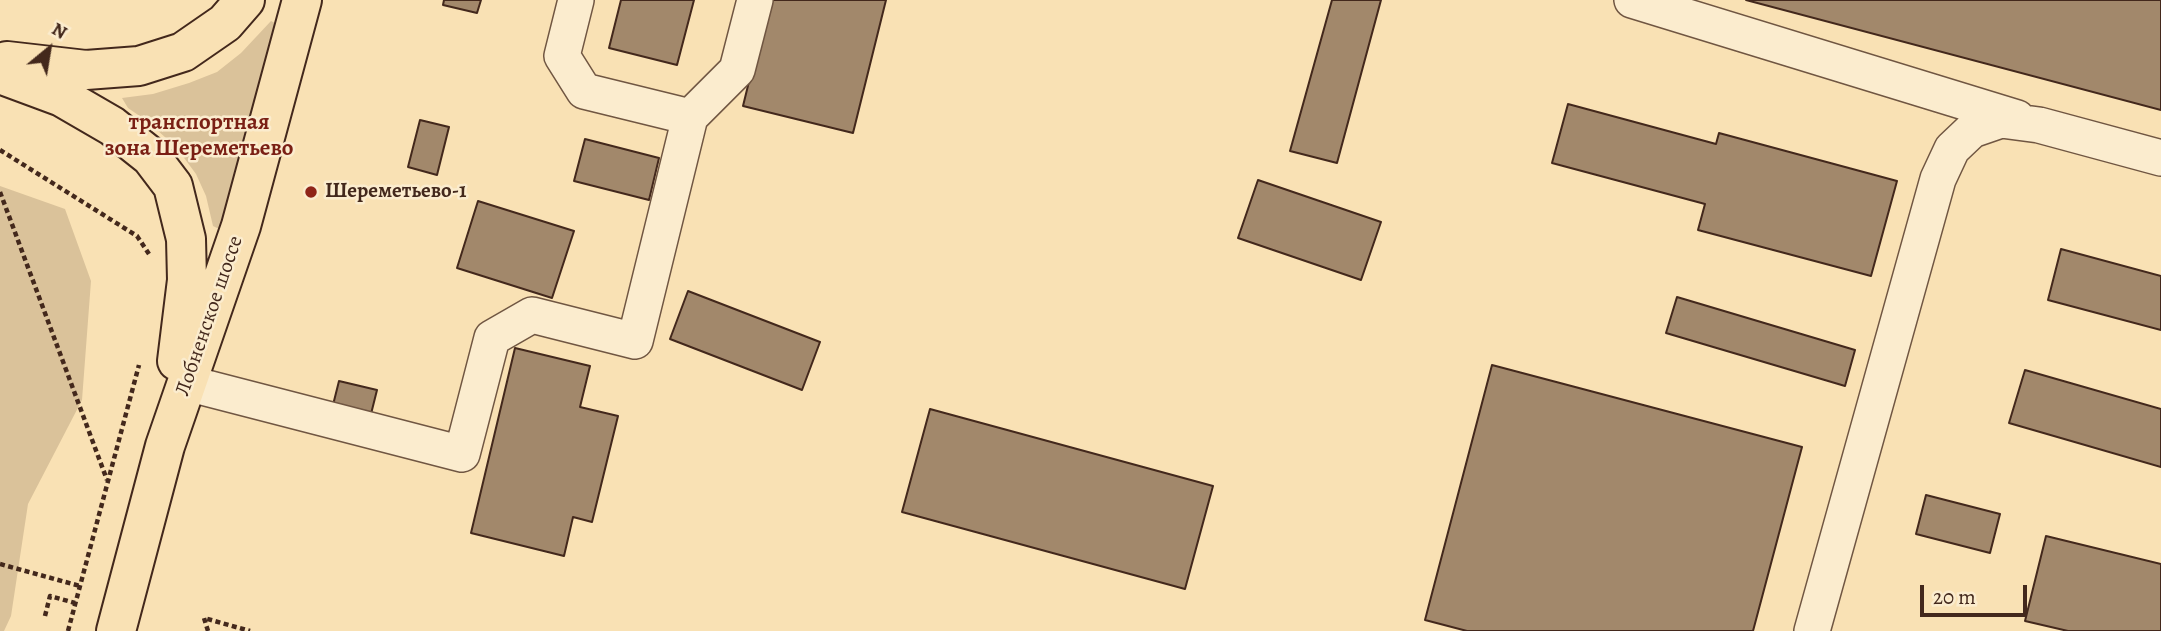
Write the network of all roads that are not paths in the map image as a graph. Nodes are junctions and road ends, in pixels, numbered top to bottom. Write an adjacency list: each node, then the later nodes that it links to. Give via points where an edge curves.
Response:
1 (245, 0): 6 (main road, via 225,23 183,52 139,66 86,70)
2 (302, 0): 11 (main road, Лобненское шоссе, via 241,226)
3 (576, 0): 8 (street, via 562,56 583,91)
4 (755, 0): 8 (street, via 737,70)
5 (1632, 0): 9 (street)
6 (0, 60)
7 (0, 74): 12 (main road, via 62,97 112,126 151,157 173,186 186,239 187,280)
8 (690, 117): 11 (street, via 635,341 532,315 492,338 462,454)
9 (2039, 125): 10 (street); 14 (street, via 2001,120 1972,130 1952,149 1938,179)
10 (2161, 158)
11 (187, 383): 12 (main road, Лобненское шоссе)
12 (165, 446): 13 (main road, Лобненское шоссе)
13 (116, 631)
14 (1812, 631)

